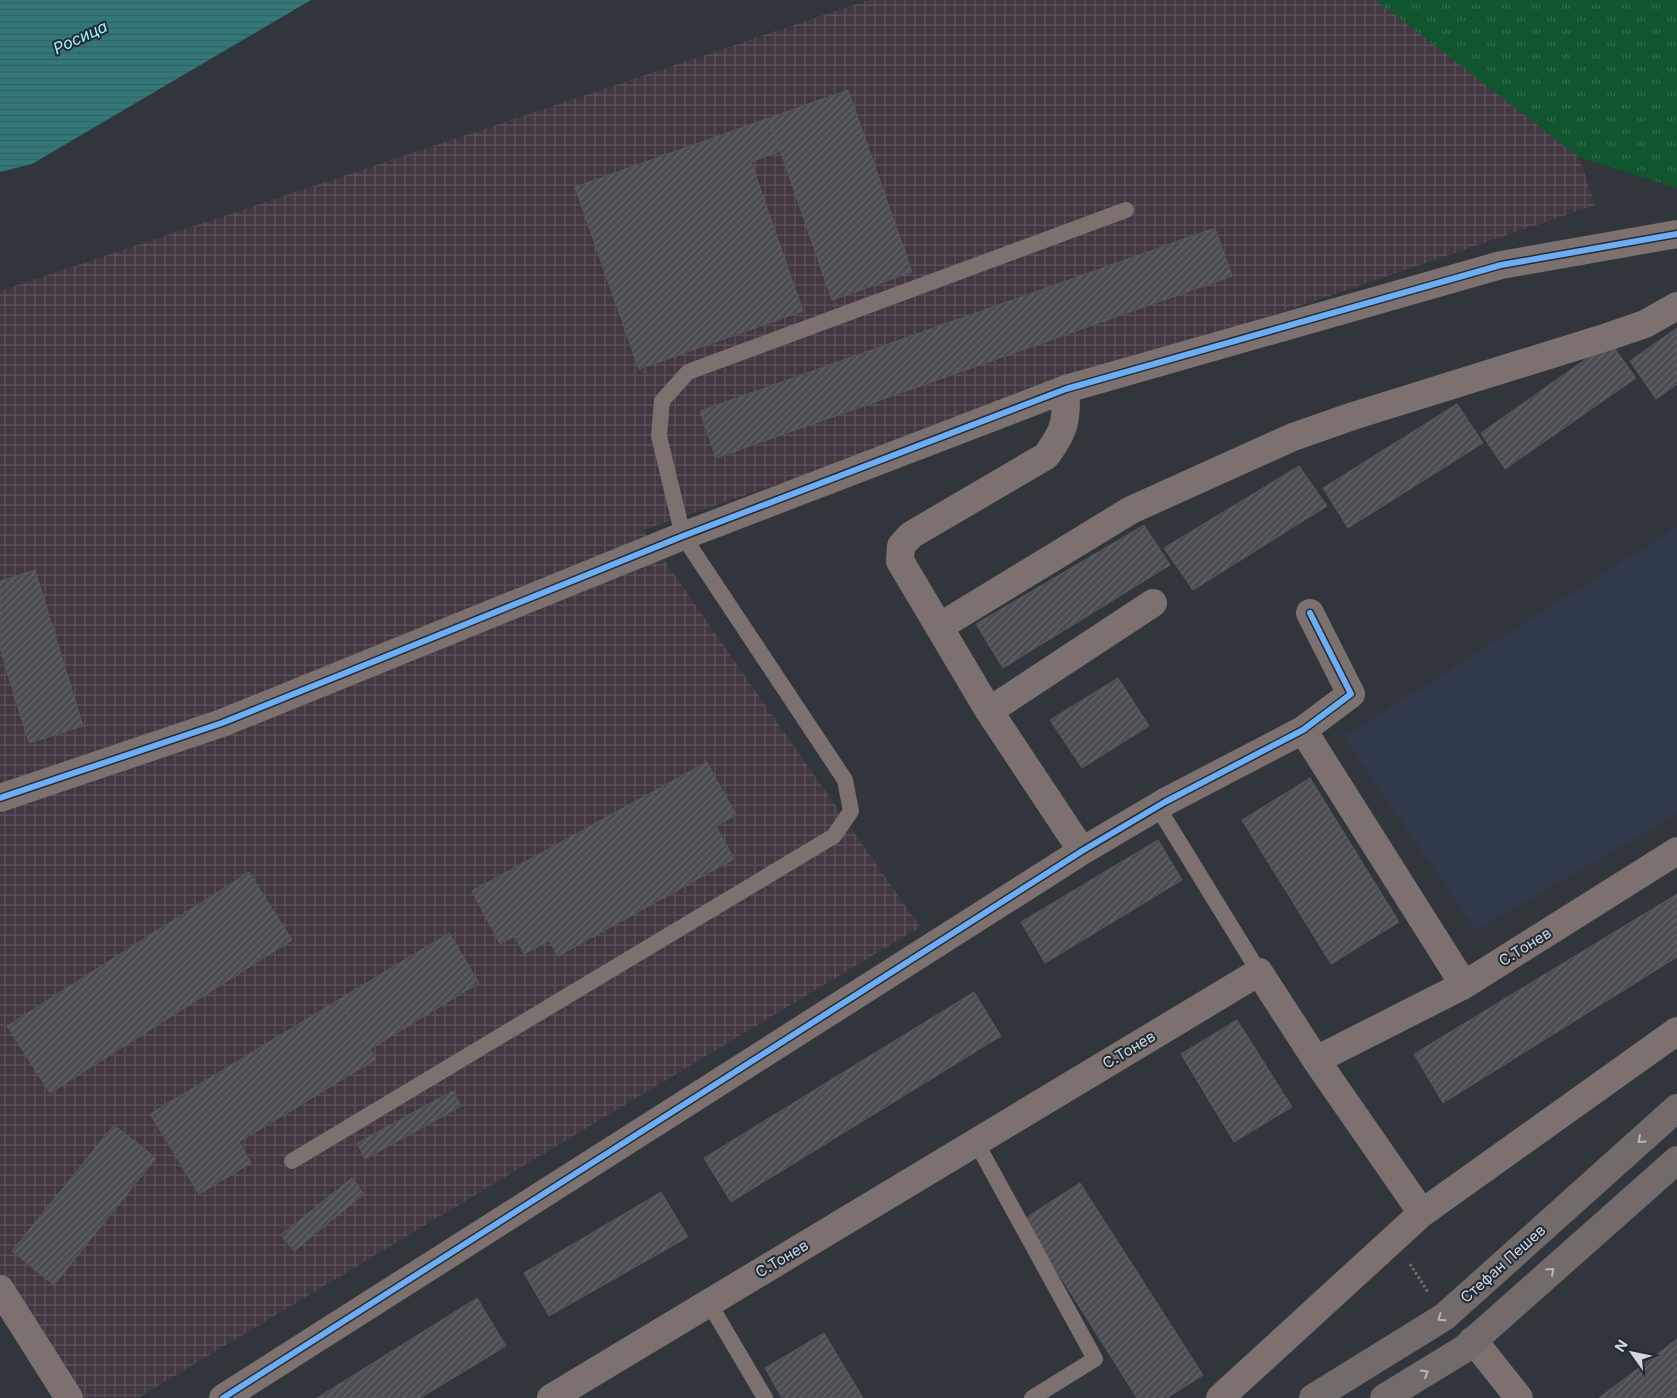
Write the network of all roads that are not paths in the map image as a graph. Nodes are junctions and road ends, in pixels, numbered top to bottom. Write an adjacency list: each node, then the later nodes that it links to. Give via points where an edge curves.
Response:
1 (1126, 210): 5 (lane, via 688,372 662,401 659,436)
2 (1677, 234): 4 (street, via 1501,265)
3 (1677, 306): 8 (street, via 1645,324 1607,337 1285,440 1132,510)
4 (1066, 389): 5 (street); 8 (street, via 1066,416 1060,437 1046,456 911,535 901,546 900,561)
5 (683, 536): 11 (street, via 222,722); 22 (lane, via 845,780 851,811 834,836)
6 (1153, 603): 9 (street)
7 (1310, 613): 10 (street, via 1351,694)
8 (939, 627): 9 (street)
9 (990, 711): 13 (street)
10 (1303, 730): 12 (street); 16 (street)
11 (0, 798)
12 (1157, 806): 13 (street); 15 (lane)
13 (1082, 851): 28 (street)
14 (1677, 851): 16 (street, С.Тонев)
15 (1259, 972): 18 (street); 20 (street, С.Тонев)
16 (1464, 986): 18 (street, С.Тонев)
17 (1677, 1031): 23 (street)
18 (1316, 1060): 23 (street)
19 (1677, 1108): 33 (main road, Стефан Пешев, one-way to 33, via 1444,1316)
20 (976, 1142): 25 (street, С.Тонев); 31 (lane, via 1095,1359)
21 (1677, 1160): 26 (main road, one-way to 21)
22 (292, 1161)
23 (1422, 1213): 32 (street)
24 (0, 1289): 27 (street)
25 (709, 1303): 29 (street, С.Тонев); 30 (lane)
26 (1473, 1340): 34 (main road, one-way to 26, via 1464,1349); 35 (street)
27 (68, 1398)
28 (223, 1398)
29 (551, 1398)
30 (765, 1398)
31 (1032, 1398)
32 (1220, 1398)
33 (1313, 1398)
34 (1384, 1398)
35 (1519, 1398)

